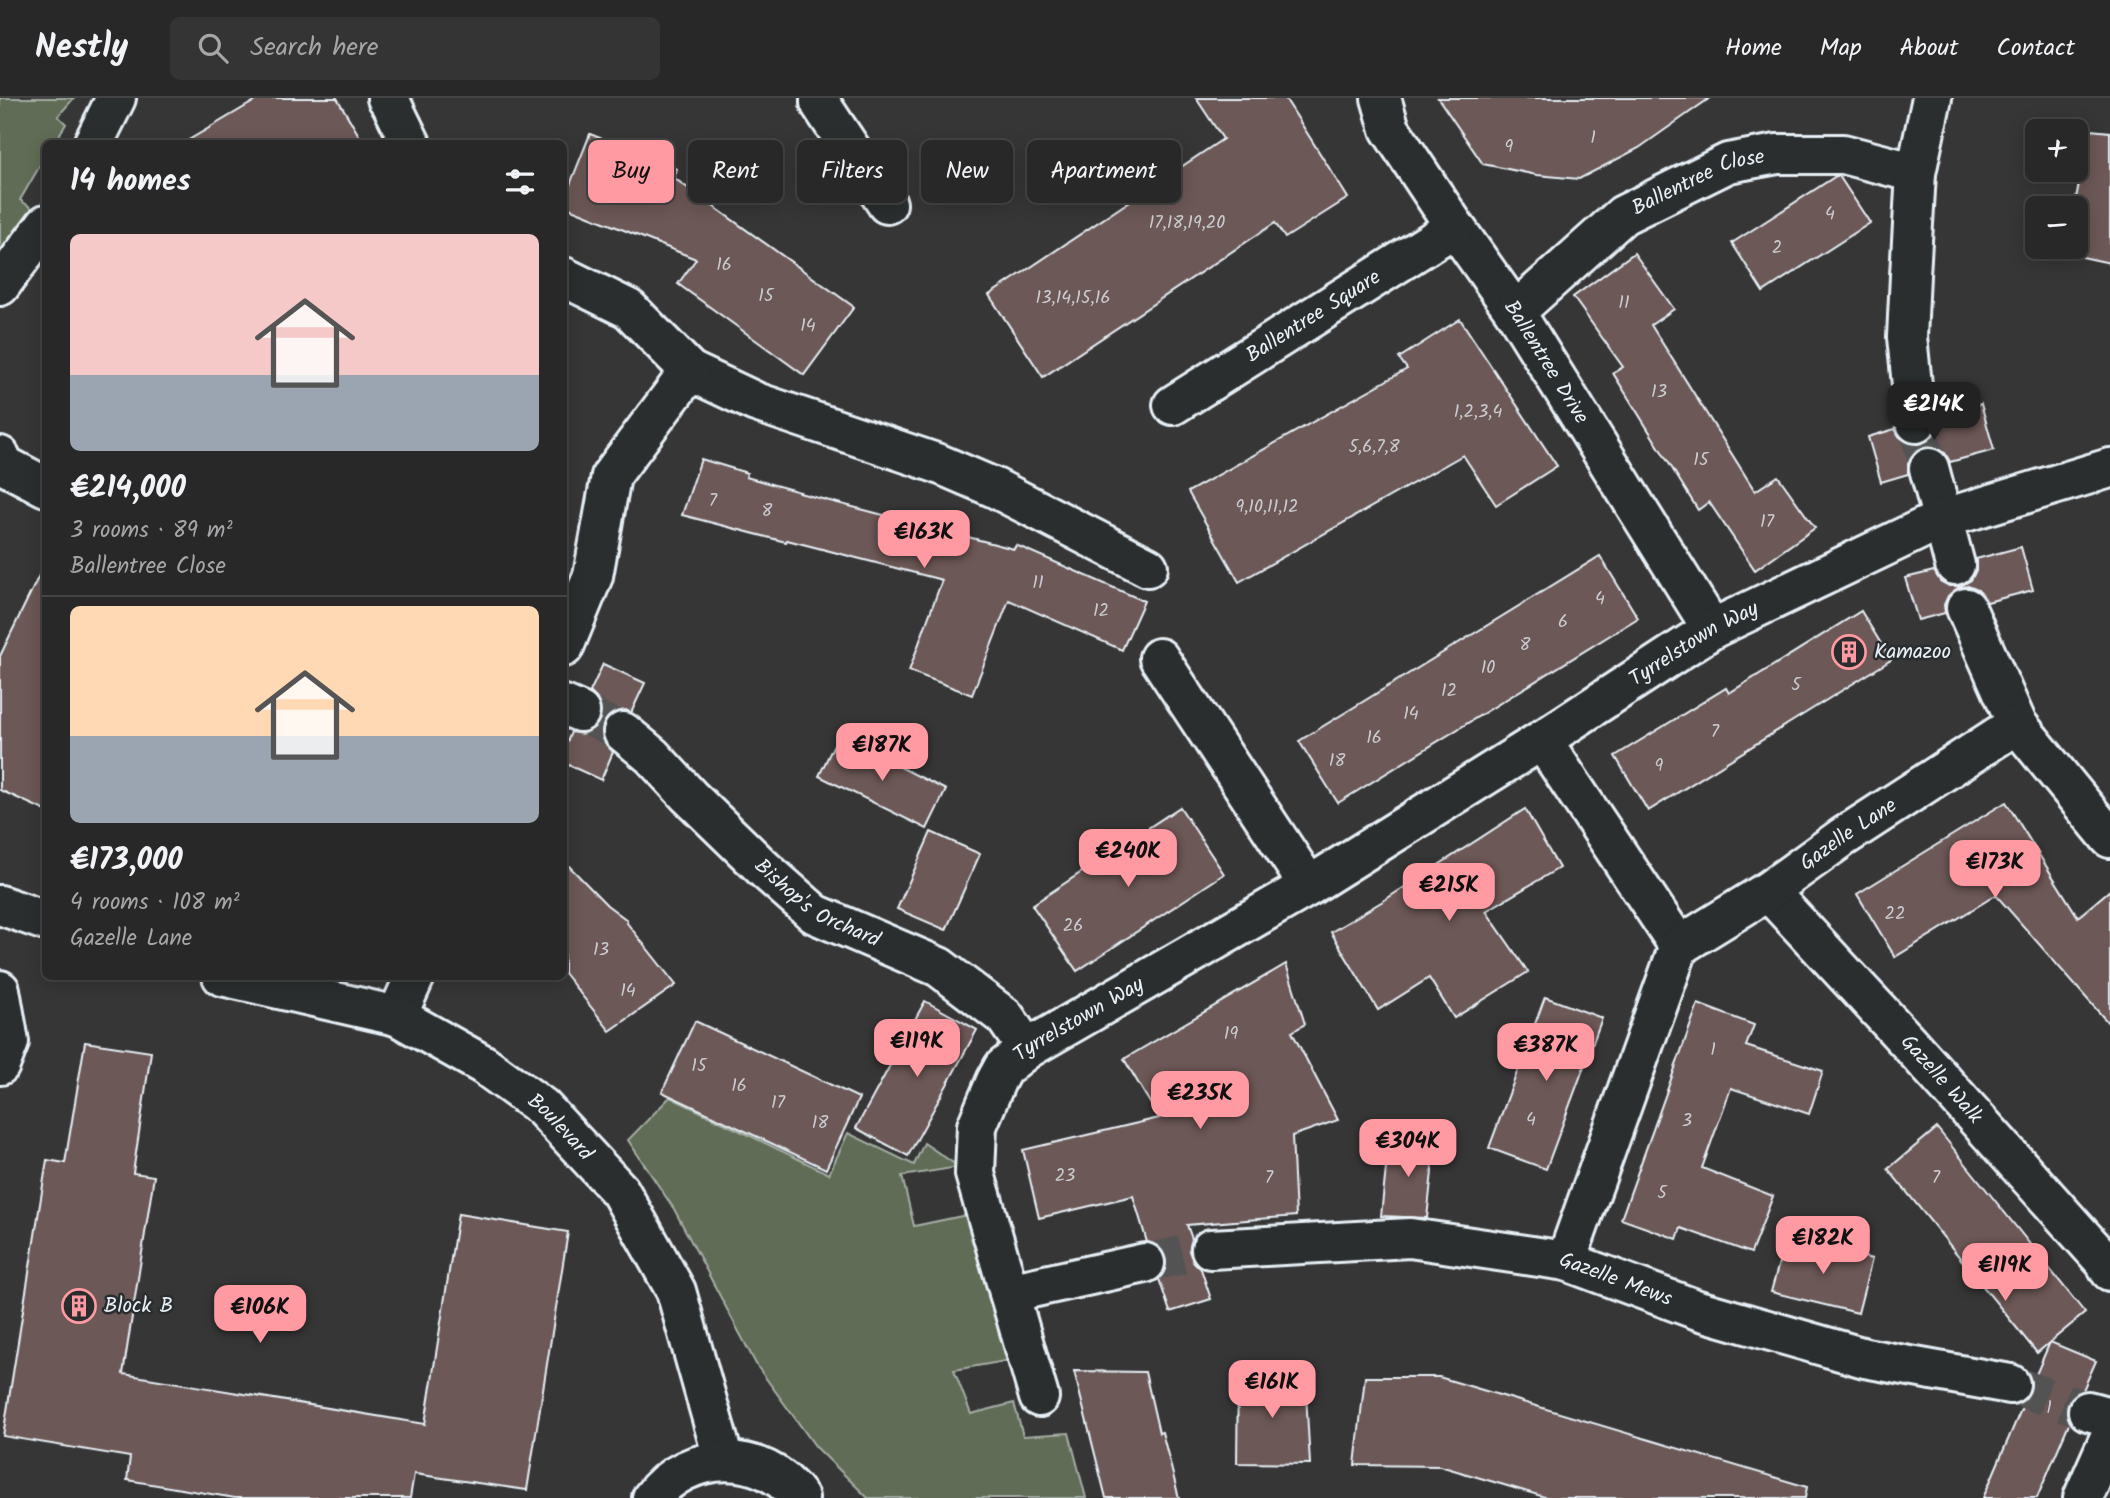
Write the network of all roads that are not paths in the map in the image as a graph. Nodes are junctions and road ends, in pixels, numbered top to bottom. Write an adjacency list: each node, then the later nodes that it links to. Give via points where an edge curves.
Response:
1 (116, 98): 6 (street)
2 (387, 98): 7 (street)
3 (820, 98): 9 (street)
4 (1381, 98): 10 (street, Ballentree Drive, via 1390,129)
5 (1932, 98): 8 (street)
6 (95, 140)
7 (409, 140)
8 (1916, 173): 14 (street, Ballentree Close, via 1843,154 1777,154 1728,163 1623,215); 17 (street, via 1907,337)
9 (887, 204)
10 (1455, 227): 14 (street, Ballentree Drive); 16 (street, Ballentree Square)
11 (42, 229): 13 (street)
12 (567, 278): 15 (street, via 629,309)
13 (0, 286)
14 (1515, 312): 26 (street, Ballentree Drive)
15 (690, 371): 24 (street, via 756,402 939,464); 27 (street, via 611,476 593,576)
16 (1173, 405)
17 (1916, 423)
18 (0, 456): 21 (street, via 4,465)
19 (1929, 468): 22 (street)
20 (2110, 468): 22 (street, Tyrrelstown Way)
21 (42, 485)
22 (1942, 519): 23 (street); 26 (street, Tyrrelstown Way)
23 (1955, 565)
24 (1148, 567)
25 (1966, 608): 29 (street)
26 (1712, 629): 31 (street, Tyrrelstown Way)
27 (567, 640)
28 (1159, 658): 33 (street)
29 (2017, 724): 32 (street); 34 (street, Gazelle Lane)
30 (623, 732): 42 (street, Bishop's Orchard, via 816,914 939,967 1005,1017)
31 (1542, 740): 33 (street, Tyrrelstown Way); 37 (street)
32 (2110, 838)
33 (1309, 886): 42 (street, Tyrrelstown Way)
34 (1768, 891): 37 (street, Gazelle Lane); 47 (street, Gazelle Walk)
35 (0, 905): 36 (street)
36 (42, 920)
37 (1679, 946): 45 (street)
38 (240, 980): 41 (street, Boulevard)
39 (413, 980): 41 (street)
40 (0, 990): 43 (street, via 9,1042)
41 (397, 1016): 52 (street, Boulevard, via 484,1065 542,1107 620,1191 676,1291)
42 (1027, 1049): 48 (street, Tyrrelstown Way, via 1003,1068 977,1126 975,1174)
43 (0, 1065)
44 (1211, 1249): 45 (street, Gazelle Mews, via 1409,1238)
45 (1566, 1261): 49 (street, Gazelle Mews, via 1698,1310 1865,1358)
46 (1145, 1264): 48 (street)
47 (2110, 1271)
48 (1009, 1293): 50 (street, Tyrrelstown Way)
49 (2010, 1384)
50 (1039, 1397)
51 (2103, 1421): 55 (street)
52 (724, 1461): 53 (street, via 702,1463 681,1472); 54 (street, via 750,1464 774,1474)
53 (652, 1498)
54 (799, 1498)
55 (2083, 1498)

